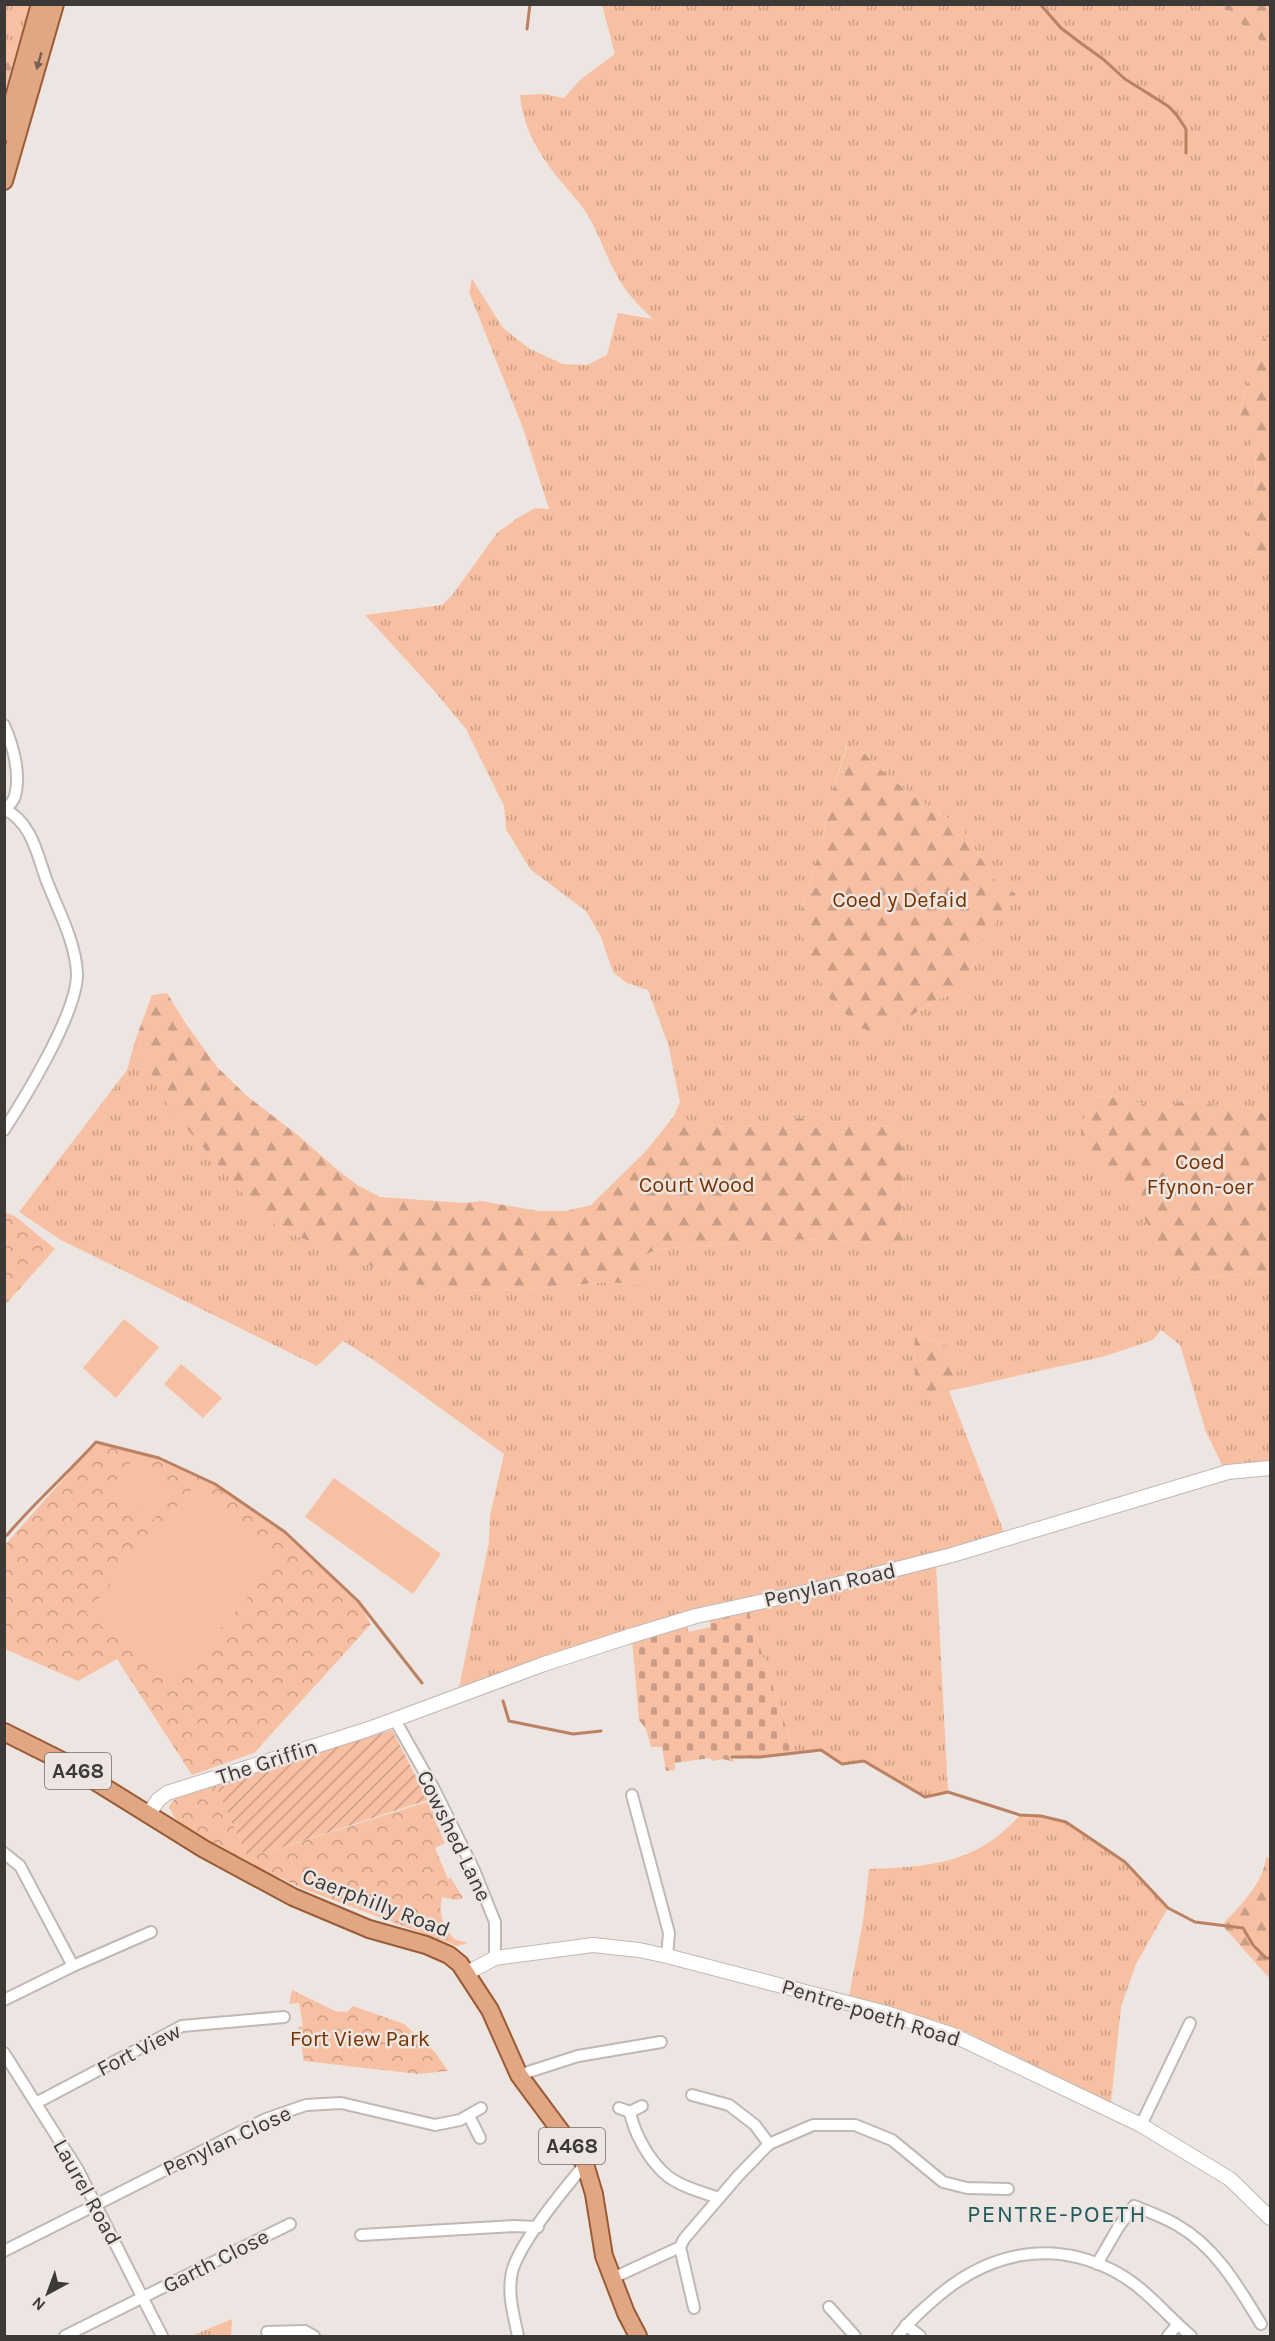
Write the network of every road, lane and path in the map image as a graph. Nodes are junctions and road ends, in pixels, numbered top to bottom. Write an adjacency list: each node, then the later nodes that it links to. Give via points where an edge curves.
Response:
1 (40, 4): 3 (main road)
2 (56, 4): 4 (main road, one-way to 4)
3 (4, 133)
4 (4, 181)
5 (4, 725): 6 (street, via 11,740 17,781 14,798)
6 (5, 811): 7 (street, via 17,816 29,833 67,932 77,975 64,1019 27,1096)
7 (4, 1130)
8 (1270, 1468): 9 (street, Penylan Road, via 1228,1472 952,1555 696,1616 544,1664)
9 (395, 1720): 12 (street, The Griffin, via 167,1793); 16 (street, Cowshed Lane, via 474,1870 495,1922)
10 (4, 1732): 12 (main road, Caerphilly Road / A468, via 64,1762)
11 (632, 1795): 15 (street, via 669,1933)
12 (148, 1815): 18 (main road, Caerphilly Road / A468, via 293,1897 369,1929 434,1948 449,1955)
13 (4, 1853): 17 (street, via 20,1866)
14 (151, 1932): 17 (street)
15 (667, 1956): 16 (street, Pentre-poeth Road, via 593,1945); 30 (street, Pentre-poeth Road, via 886,2013 953,2035)
16 (495, 1958): 18 (street, Pentre-poeth Road)
17 (73, 1966): 19 (street)
18 (468, 1973): 24 (main road, Caerphilly Road / A468, via 490,2010)
19 (4, 2000)
20 (284, 2017): 26 (street, Fort View, via 182,2026)
21 (1190, 2023): 30 (street)
22 (661, 2042): 24 (street, via 578,2056)
23 (5, 2054): 26 (street, Laurel Road)
24 (519, 2075): 33 (main road, Caerphilly Road / A468)
25 (692, 2096): 32 (street, via 729,2105 755,2126)
26 (36, 2103): 36 (street, Laurel Road)
27 (642, 2106): 35 (street, via 624,2110 664,2173)
28 (481, 2108): 29 (street, Penylan Close)
29 (468, 2116): 31 (street); 36 (street, Penylan Close, via 435,2125 341,2103 306,2105 266,2119)
30 (1141, 2125): 37 (street, Pentre-poeth Road, via 1230,2179)
31 (480, 2138)
32 (769, 2144): 34 (street, via 813,2125 855,2125 892,2140 944,2182 967,2188); 35 (street)
33 (585, 2164): 39 (street); 44 (main road, Caerphilly Road / A468)
34 (1008, 2188)
35 (719, 2198): 41 (street)
36 (96, 2206): 42 (street, Penylan Close); 45 (street, Laurel Road)
37 (1270, 2218)
38 (290, 2224): 45 (street, Garth Close)
39 (538, 2227): 40 (street); 55 (street, via 512,2271 510,2301)
40 (361, 2235)
41 (680, 2247): 44 (street); 47 (street)
42 (4, 2251)
43 (1097, 2264): 48 (street, via 1076,2256 1038,2252 995,2261 955,2282); 49 (street, via 1146,2292); 50 (street, via 1134,2206 1179,2225 1203,2246 1231,2274)
44 (612, 2278): 56 (main road, Caerphilly Road / A468)
45 (142, 2298): 52 (street, Garth Close); 53 (street, Laurel Road)
46 (829, 2307): 57 (street)
47 (694, 2308)
48 (906, 2325): 58 (street); 59 (street)
49 (1177, 2325): 60 (street); 61 (street)
50 (1261, 2325)
51 (267, 2332): 54 (street, via 305,2331)
52 (64, 2337)
53 (162, 2337)
54 (314, 2337)
55 (518, 2337)
56 (638, 2337)
57 (855, 2337)
58 (898, 2337)
59 (920, 2337)
60 (1168, 2337)
61 (1191, 2337)

